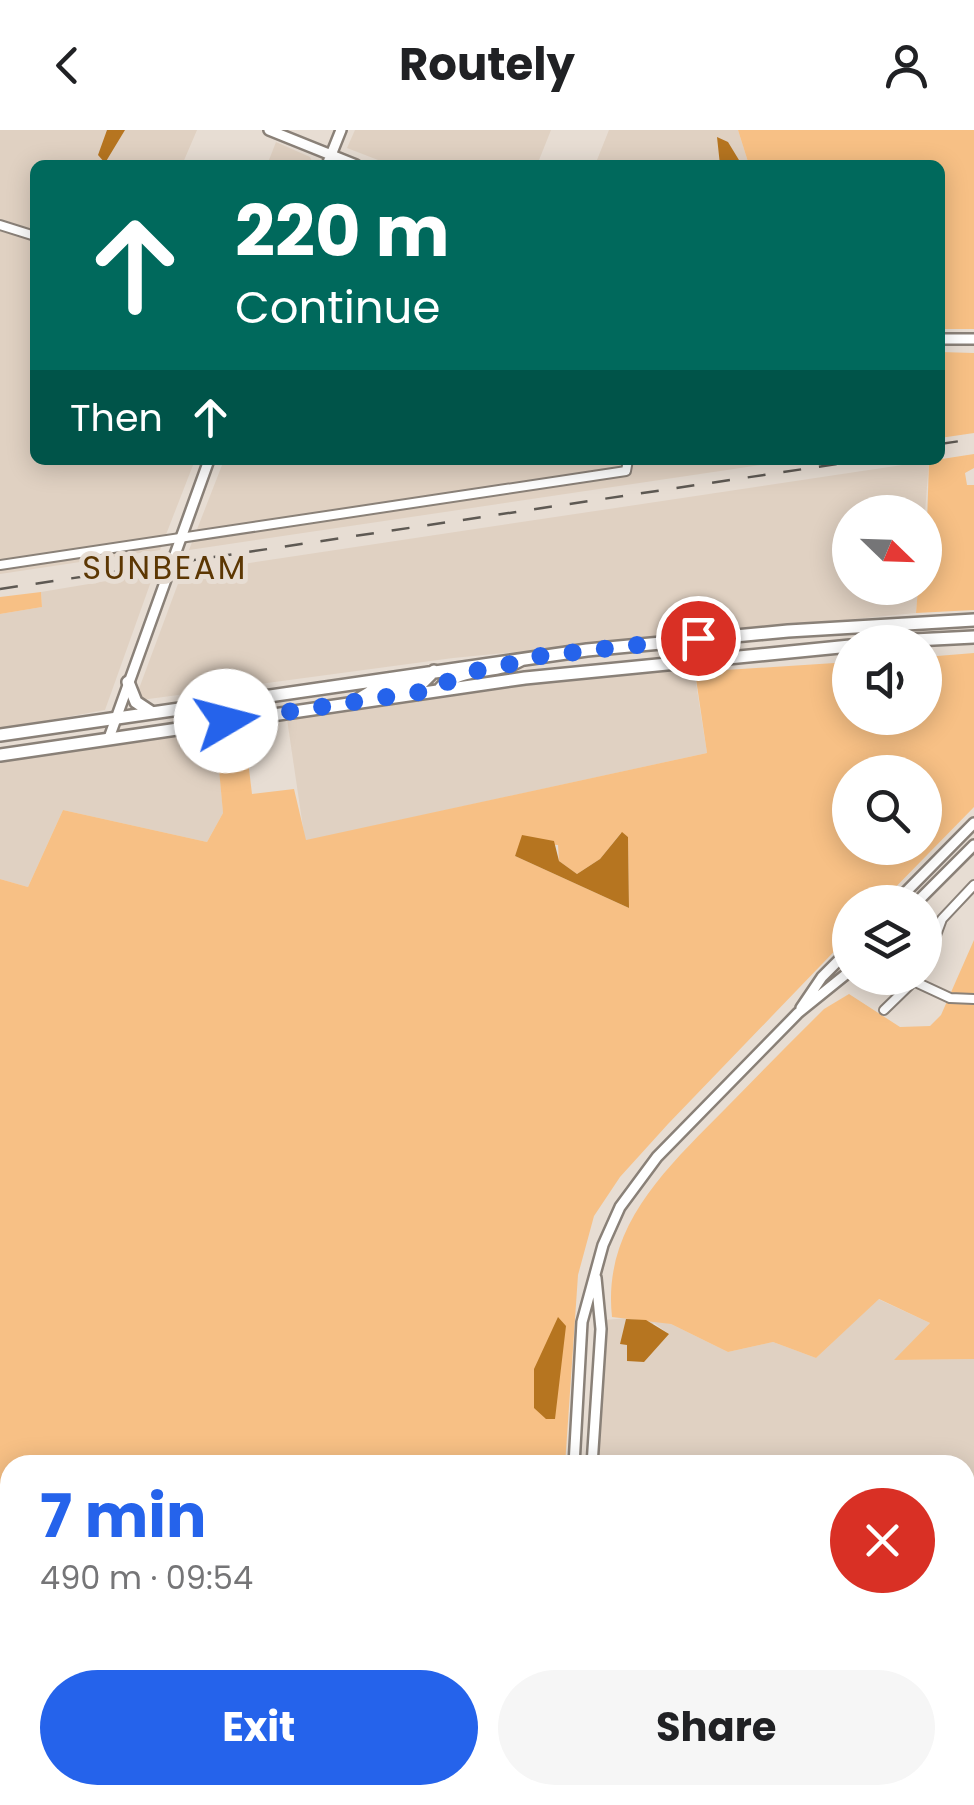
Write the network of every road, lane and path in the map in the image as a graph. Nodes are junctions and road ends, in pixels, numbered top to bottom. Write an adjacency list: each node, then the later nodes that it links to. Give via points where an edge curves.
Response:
1 (269, 130): 3 (street)
2 (341, 130): 3 (street)
3 (329, 160)
4 (0, 226): 5 (street)
5 (30, 235)
6 (945, 339): 7 (street)
7 (974, 340)
8 (207, 465): 10 (street)
9 (628, 465): 10 (street, via 626,471)
10 (179, 539): 11 (street); 21 (street)
11 (0, 565)
12 (974, 620): 13 (main road)
13 (924, 623): 16 (main road)
14 (974, 638): 15 (main road)
15 (942, 639)
16 (663, 642): 18 (main road); 19 (main road)
17 (832, 648): 19 (main road)
18 (524, 658): 20 (main road); 22 (main road, via 506,669 457,675)
19 (665, 662): 22 (main road)
20 (434, 670): 23 (main road, via 422,683 374,690); 24 (main road)
21 (128, 682): 24 (main road, via 136,702); 25 (street)
22 (440, 689): 23 (main road)
23 (356, 702): 27 (main road)
24 (151, 712): 25 (main road)
25 (116, 718): 26 (main road); 27 (street)
26 (0, 735)
27 (109, 738): 28 (main road)
28 (0, 755)
29 (974, 822): 32 (street)
30 (974, 844): 33 (street)
31 (974, 884): 34 (street)
32 (913, 885)
33 (934, 885)
34 (942, 919)
35 (832, 967): 41 (street)
36 (832, 986): 41 (street)
37 (942, 994): 39 (street)
38 (898, 995): 40 (street)
39 (974, 998)
40 (884, 1010)
41 (798, 1013): 42 (street, via 656,1157 620,1207)
42 (595, 1275): 43 (street, via 582,1322); 44 (street, via 601,1328)
43 (575, 1455)
44 (593, 1455)

